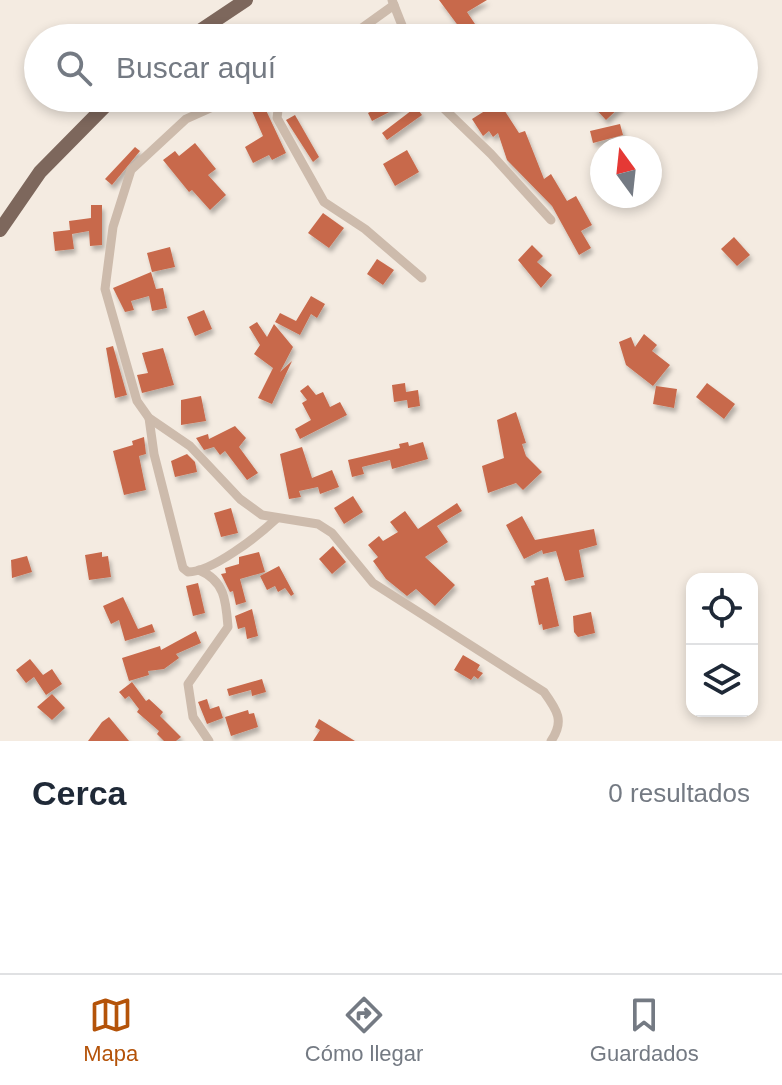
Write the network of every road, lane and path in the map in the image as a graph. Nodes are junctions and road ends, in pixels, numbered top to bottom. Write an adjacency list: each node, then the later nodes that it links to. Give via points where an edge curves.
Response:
1 (246, 0): 3 (main road)
2 (393, 2): 4 (street); 5 (street)
3 (210, 24)
4 (366, 24)
5 (402, 24)
6 (99, 112): 11 (main road, via 40,172)
7 (202, 112): 13 (street, via 186,119 131,170 105,289 137,401)
8 (278, 112): 12 (street, via 324,202)
9 (448, 112): 10 (street)
10 (551, 220)
11 (0, 230)
12 (422, 278)
13 (149, 418): 14 (street, via 190,446 240,499); 15 (street, via 183,568)
14 (276, 519): 15 (street, via 254,540); 17 (street, via 325,529 373,583 544,692 558,711 559,729)
15 (199, 570): 16 (street, via 214,576 223,588 228,627 188,684 193,717)
16 (209, 741)
17 (551, 741)

